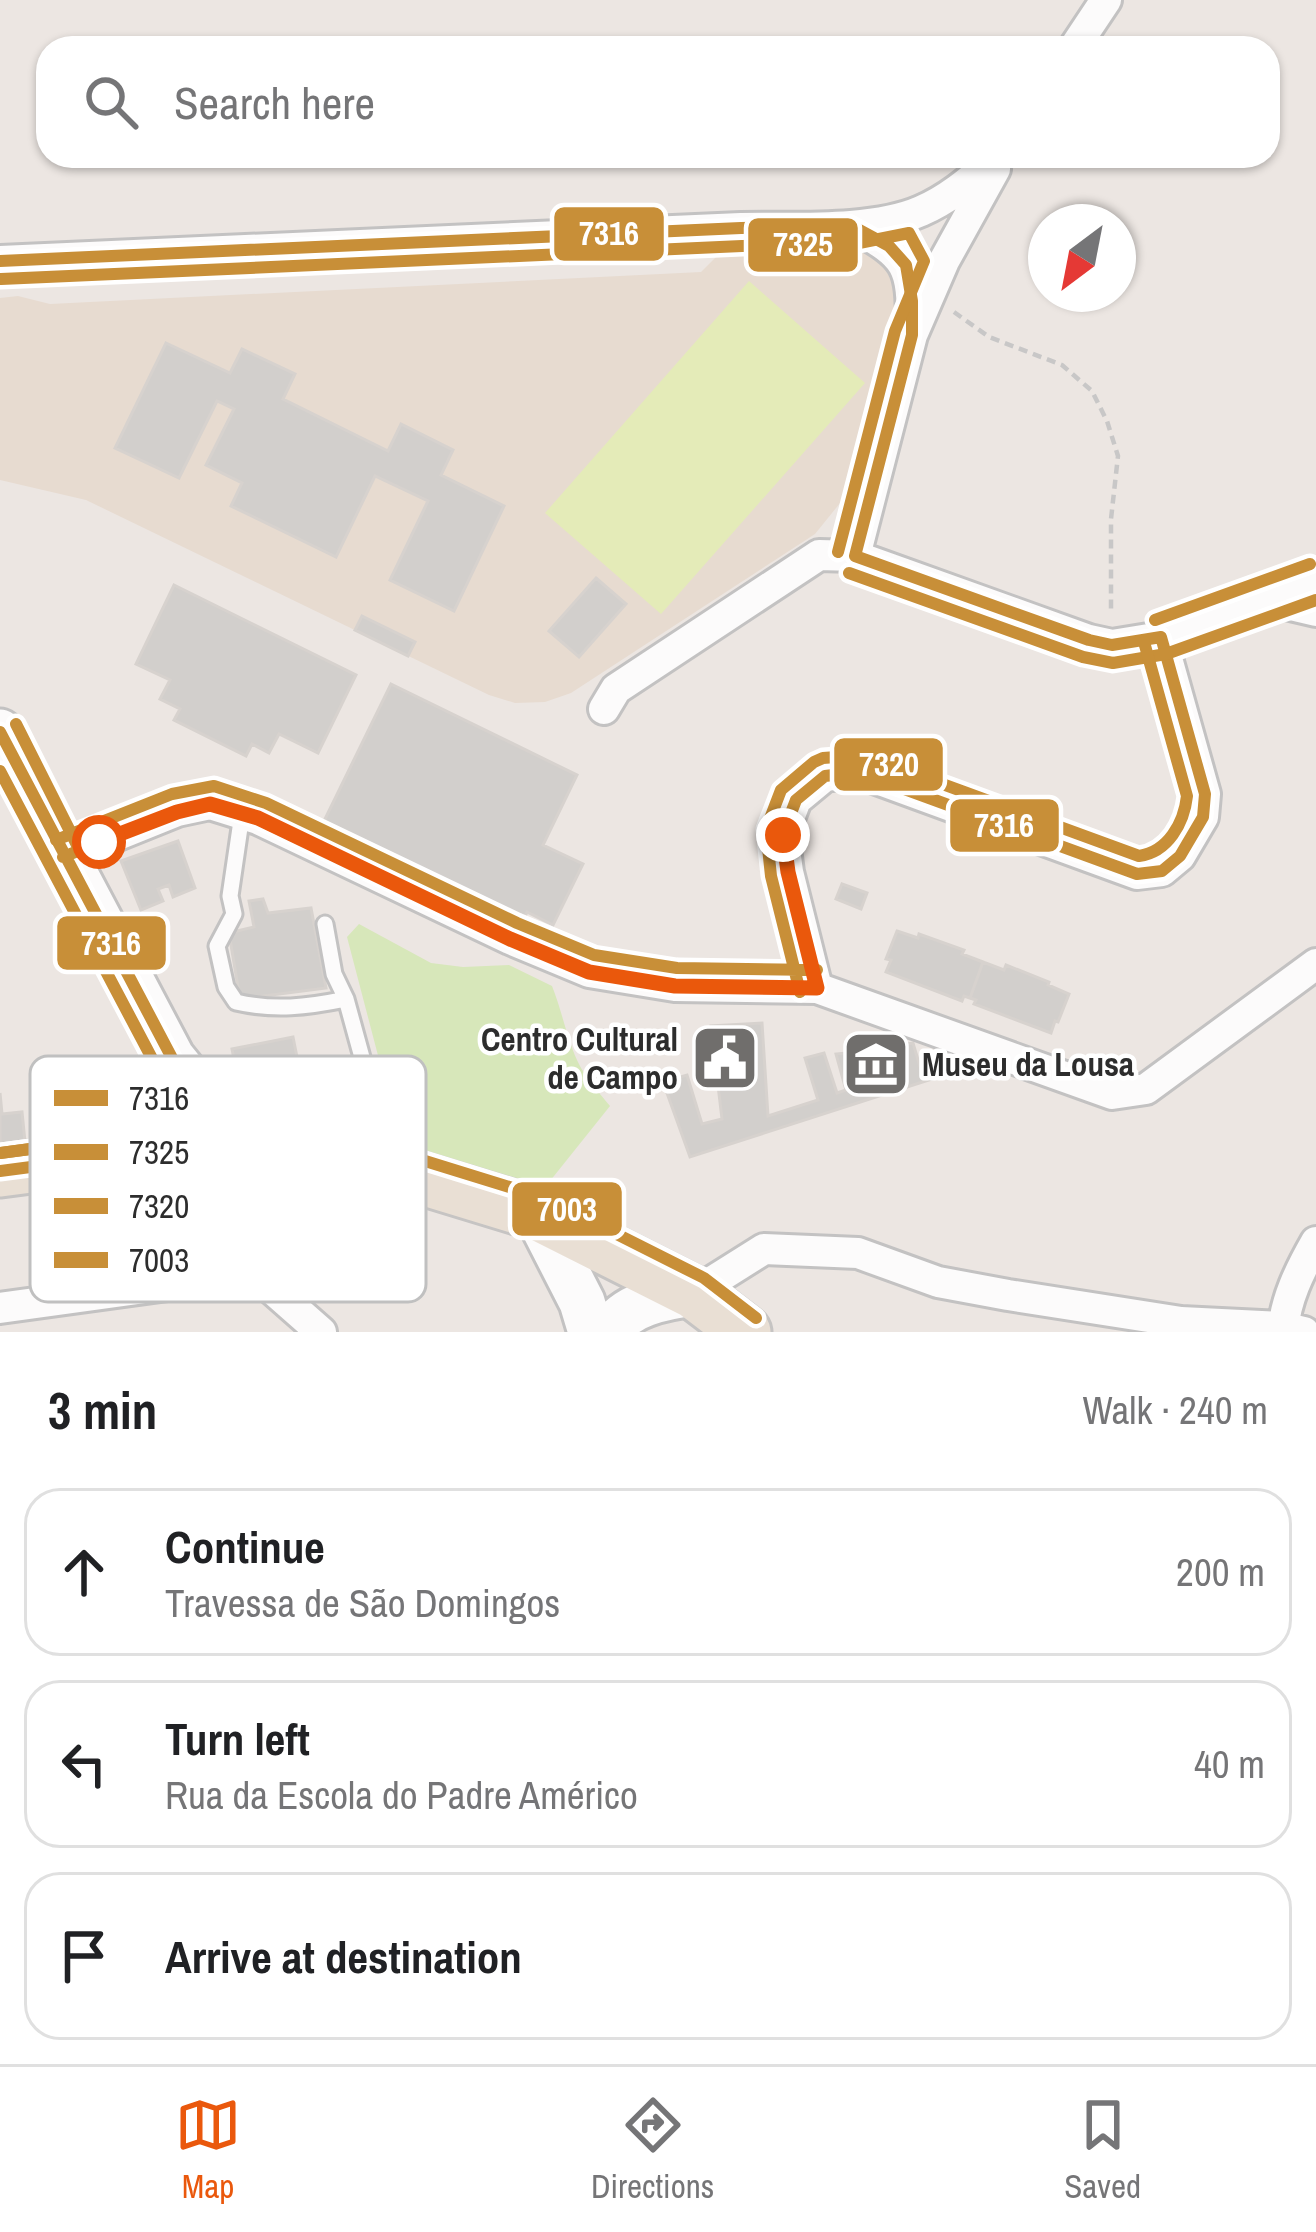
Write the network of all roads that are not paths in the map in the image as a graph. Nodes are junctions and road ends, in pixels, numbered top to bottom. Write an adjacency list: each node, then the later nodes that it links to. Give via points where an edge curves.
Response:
1 (1106, 0): 2 (street)
2 (1082, 36)
3 (986, 168): 5 (street)
4 (994, 168): 8 (street)
5 (917, 213): 6 (street); 8 (street); 9 (street)
6 (852, 226): 7 (street); 9 (street)
7 (0, 261)
8 (944, 261): 10 (street)
9 (907, 265): 10 (street)
10 (912, 335): 11 (street)
11 (855, 556): 15 (street, via 1089,640); 16 (street, via 820,555 616,689)
12 (1316, 580): 13 (street)
13 (1265, 598): 14 (street); 15 (street)
14 (1316, 611)
15 (1161, 637): 22 (street, via 1205,794 1203,817 1180,856 1162,871 1137,874 858,772 825,776 796,800 783,835)
16 (604, 709)
17 (0, 732): 19 (street)
18 (242, 814): 19 (street, via 210,804); 22 (street, via 589,972 675,986); 23 (lane, via 230,896 235,914 217,946 226,987 236,1002 263,1009)
19 (63, 856): 24 (street)
20 (325, 924): 23 (lane)
21 (1316, 964): 22 (street, via 1146,1089 1112,1094)
22 (817, 988)
23 (346, 999): 25 (lane)
24 (171, 1056)
25 (362, 1056)
26 (30, 1167): 27 (main road)
27 (0, 1171)
28 (426, 1181): 29 (main road)
29 (537, 1214): 31 (main road); 36 (street)
30 (1316, 1242): 37 (street, via 1284,1312)
31 (617, 1253): 32 (main road); 36 (street, via 595,1276)
32 (694, 1293): 36 (street); 37 (street, via 764,1249 858,1253 938,1282 1181,1322); 39 (main road)
33 (45, 1302): 35 (street)
34 (286, 1302): 38 (street)
35 (0, 1308)
36 (599, 1322)
37 (1290, 1330)
38 (321, 1332)
39 (746, 1332)

